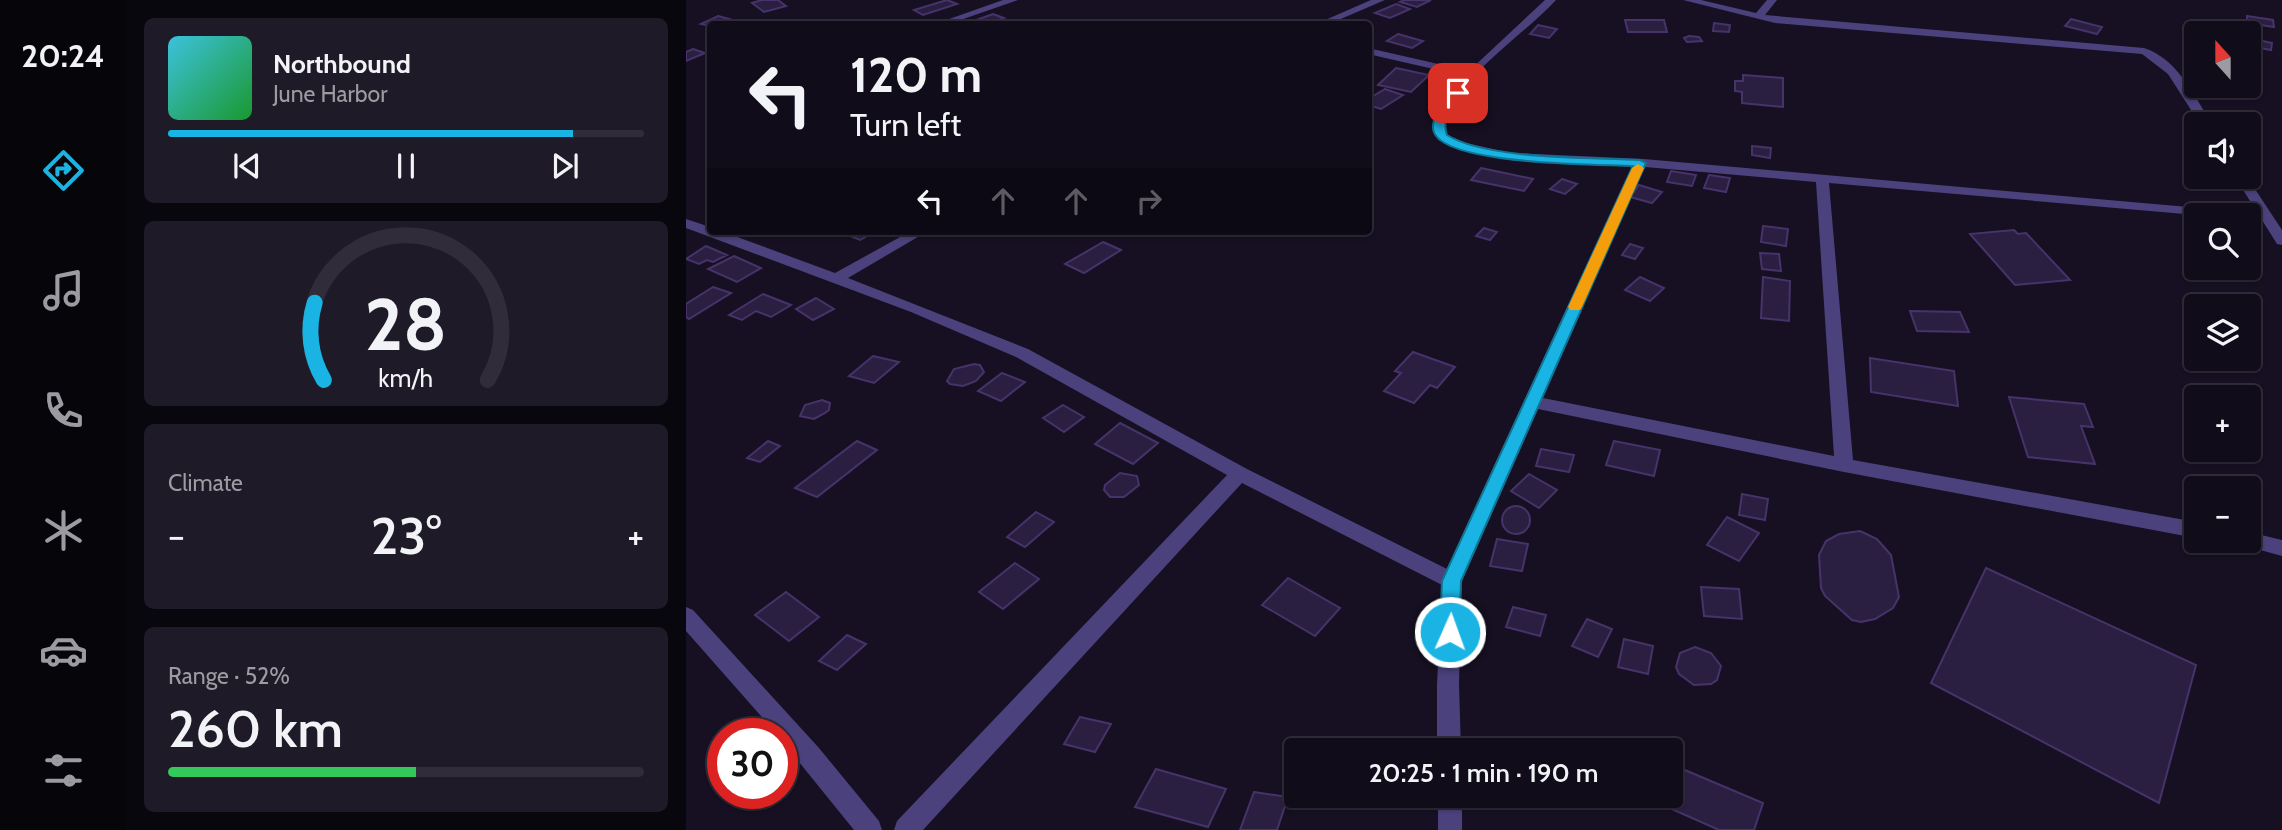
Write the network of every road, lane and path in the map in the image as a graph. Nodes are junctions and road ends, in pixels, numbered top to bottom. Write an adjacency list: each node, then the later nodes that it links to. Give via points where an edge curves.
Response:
1 (1013, 0): 7 (street)
2 (1380, 0): 8 (street)
3 (1551, 0): 10 (street, via 1491,52)
4 (1688, 0): 6 (street)
5 (1772, 0): 6 (street)
6 (1758, 17): 11 (street, via 2144,51 2167,65)
7 (949, 21)
8 (1328, 21)
9 (1372, 52): 10 (street)
10 (1472, 75): 12 (street, via 1443,111 1438,127 1442,137 1458,147 1500,155)
11 (2198, 112)
12 (1640, 163): 13 (street); 24 (street)
13 (1822, 179): 15 (street); 25 (street)
14 (2249, 189): 17 (street)
15 (2184, 210)
16 (2261, 217): 17 (street)
17 (2267, 218): 22 (street)
18 (686, 223): 19 (street)
19 (707, 231)
20 (718, 235): 23 (street)
21 (914, 235): 23 (street)
22 (2282, 241)
23 (835, 279): 26 (street, via 1022,353)
24 (1532, 402): 25 (street); 30 (street)
25 (1843, 465): 27 (street)
26 (1240, 474): 30 (street); 35 (street)
27 (2184, 528)
28 (2261, 544): 29 (street)
29 (2282, 548)
30 (1452, 581): 32 (street)
31 (686, 616): 34 (street, via 811,756)
32 (1449, 738)
33 (1450, 808): 36 (street)
34 (870, 830)
35 (906, 830)
36 (1450, 830)

